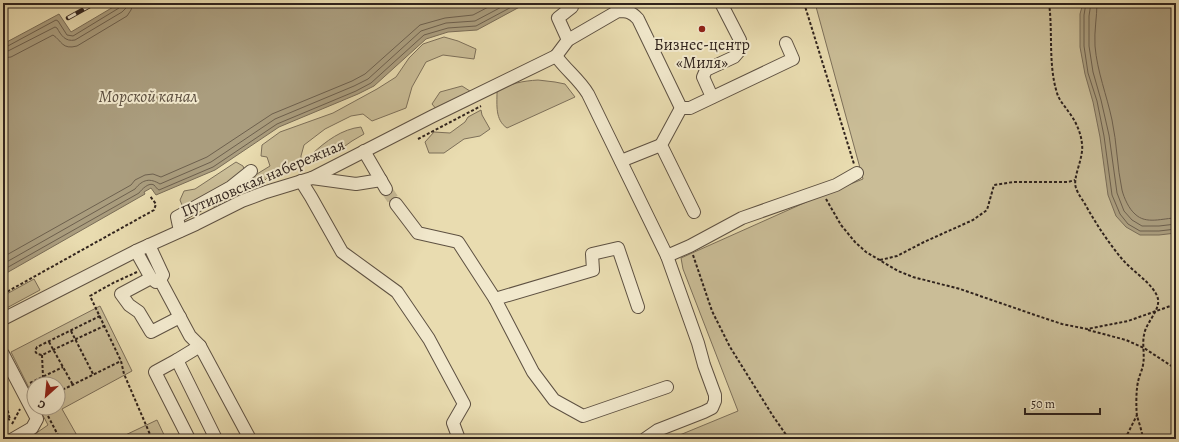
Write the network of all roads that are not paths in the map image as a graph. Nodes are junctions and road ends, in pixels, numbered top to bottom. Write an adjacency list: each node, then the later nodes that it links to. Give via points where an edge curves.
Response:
1 (721, 3): 6 (street, via 740,40 740,50 734,57 706,70 703,77)
2 (572, 7): 3 (street, via 558,18)
3 (568, 40): 5 (street); 7 (street, via 618,11 632,13 638,19)
4 (786, 43): 6 (street, via 793,59)
5 (556, 56): 9 (street, Путиловская набережная); 10 (street, via 588,94)
6 (712, 97): 7 (street, via 690,108)
7 (681, 108): 8 (street)
8 (662, 145): 10 (street); 15 (street)
9 (364, 151): 13 (street, Путиловская набережная); 13 (street, via 384,185)
10 (621, 161): 19 (street)
11 (251, 171): 16 (street, via 231,187 178,218)
12 (857, 173): 19 (street, via 836,185 742,218)
13 (306, 180): 16 (street, Путиловская набережная, via 242,201); 33 (street, via 311,196 342,252 397,292 429,339 464,404 453,423)
14 (396, 204): 21 (street, via 418,233 458,242)
15 (694, 212)
16 (180, 231): 17 (street, Путиловская набережная)
17 (149, 245): 18 (street, Путиловская набережная); 20 (street, via 163,275)
18 (136, 251): 20 (street); 24 (street, Путиловская набережная)
19 (667, 256): 34 (street, via 698,343 715,402 712,408 658,430)
20 (152, 276): 23 (street); 23 (street, via 122,294 129,305 139,312 151,332)
21 (495, 299): 22 (street, via 593,270 592,254 618,248); 28 (street, via 532,372 554,400 582,416)
22 (638, 307)
23 (180, 317): 25 (street, via 190,336)
24 (3, 319)
25 (200, 346): 26 (street); 32 (street)
26 (177, 360): 30 (street, via 155,372); 31 (street)
27 (5, 361): 29 (street, via 37,418 32,428)
28 (667, 387)
29 (13, 436)
30 (189, 439)
31 (216, 439)
32 (250, 439)
33 (459, 439)
34 (645, 439)

